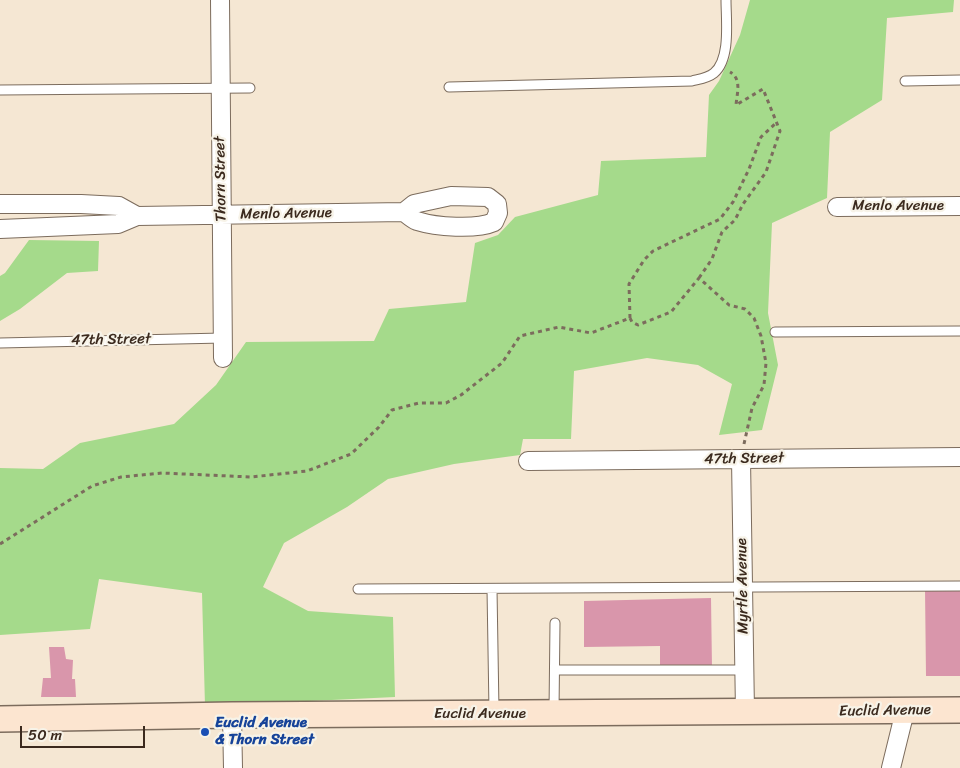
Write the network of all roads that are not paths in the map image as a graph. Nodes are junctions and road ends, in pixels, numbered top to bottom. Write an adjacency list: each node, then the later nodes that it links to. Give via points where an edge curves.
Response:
1 (220, 0): 6 (street, Thorn Street)
2 (726, 0): 5 (lane, via 725,52 719,67 706,78 692,81)
3 (960, 80): 4 (lane)
4 (905, 81)
5 (449, 87)
6 (220, 88): 7 (lane); 8 (lane); 13 (street, Thorn Street)
7 (250, 88)
8 (0, 90)
9 (0, 204): 14 (street, Menlo Avenue, via 119,206)
10 (960, 206): 11 (street, Menlo Avenue)
11 (837, 207)
12 (404, 212): 13 (street, Menlo Avenue)
13 (222, 215): 14 (street, Menlo Avenue); 18 (street, Thorn Street)
14 (137, 216): 15 (street, Menlo Avenue, via 118,224)
15 (0, 229)
16 (960, 331): 17 (lane)
17 (775, 332)
18 (223, 338): 19 (lane, 47th Street); 20 (street, Thorn Street)
19 (0, 342)
20 (223, 358)
21 (960, 457): 22 (street, 47th Street)
22 (741, 459): 23 (street, 47th Street); 24 (street, Myrtle Avenue)
23 (528, 461)
24 (743, 586): 25 (lane); 27 (lane); 30 (street, Myrtle Avenue)
25 (960, 586)
26 (358, 589): 27 (lane)
27 (492, 589): 35 (lane)
28 (555, 623): 29 (lane)
29 (555, 670): 30 (lane); 34 (lane)
30 (744, 670): 33 (street, Myrtle Avenue)
31 (960, 710): 32 (main road, Euclid Avenue)
32 (905, 711): 33 (main road, Euclid Avenue); 39 (street)
33 (745, 712): 34 (main road, Euclid Avenue)
34 (554, 713): 35 (main road, Euclid Avenue)
35 (494, 714): 36 (main road, Euclid Avenue)
36 (232, 715): 37 (main road, Euclid Avenue); 38 (street)
37 (0, 720)
38 (233, 768)
39 (891, 768)

